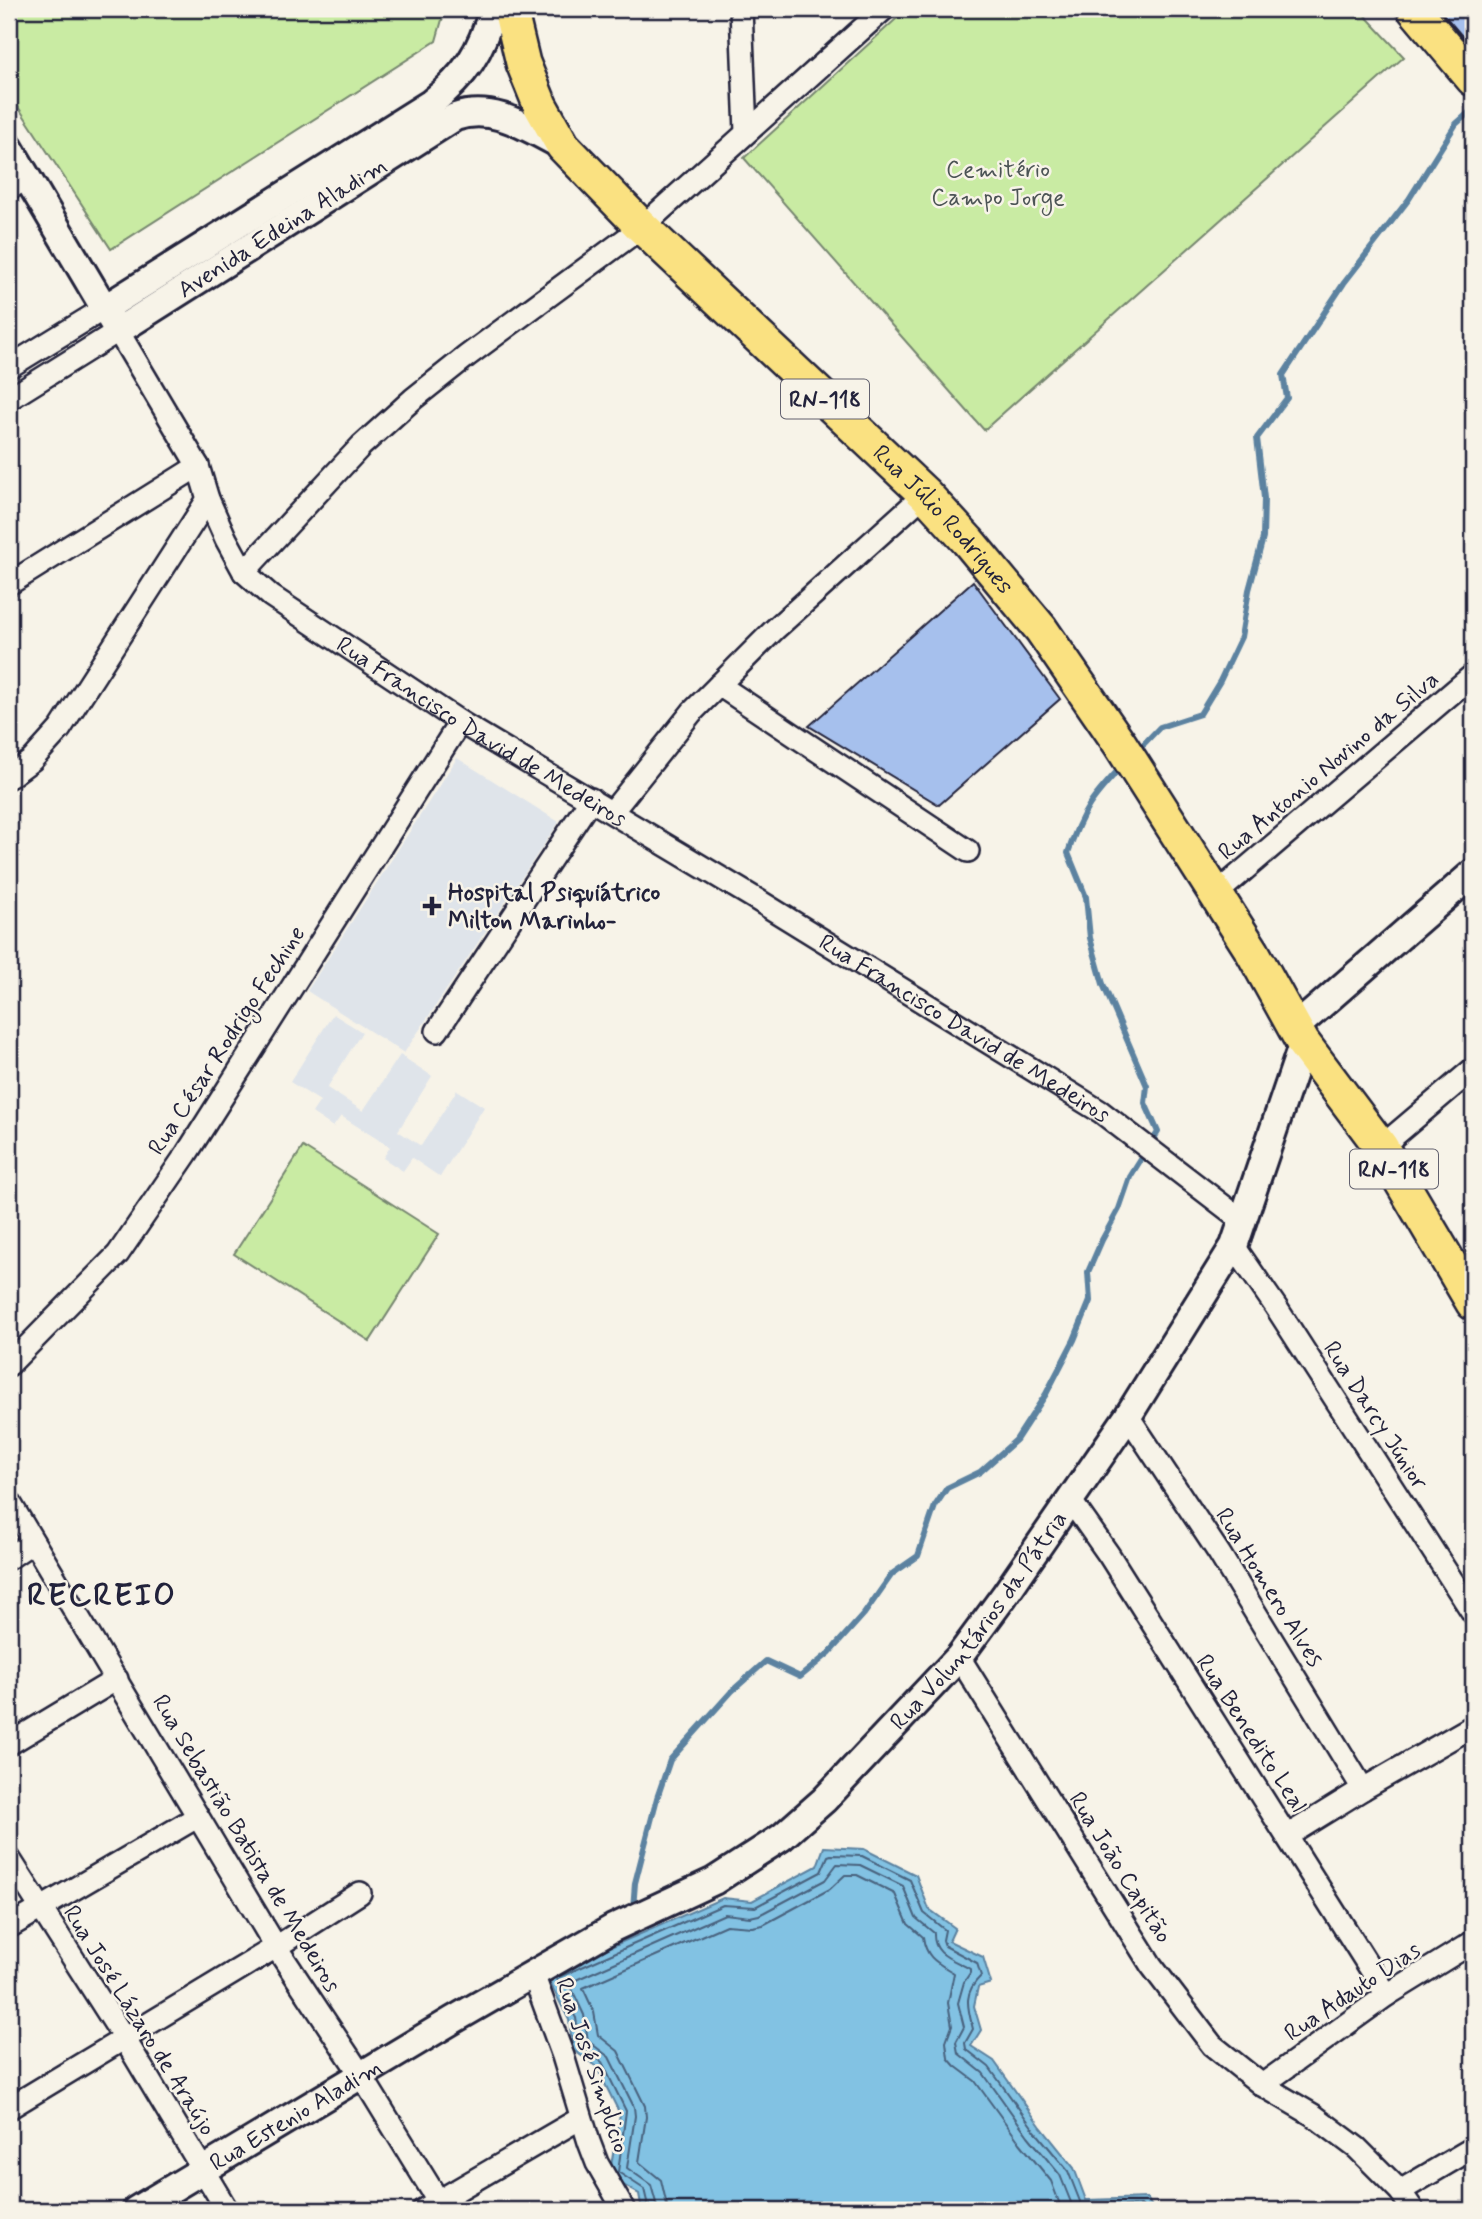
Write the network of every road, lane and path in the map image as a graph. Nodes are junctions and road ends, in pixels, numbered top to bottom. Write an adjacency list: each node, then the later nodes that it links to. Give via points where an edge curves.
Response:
1 (493, 9): 12 (street, Avenida Edeina Aladim, via 472,62 431,103)
2 (510, 9): 8 (main road, Rua Júlio Rodrigues / RN-118, via 523,63)
3 (741, 9): 7 (street)
4 (884, 9): 7 (street)
5 (1415, 9): 6 (main road)
6 (1473, 78)
7 (746, 132): 11 (street)
8 (563, 146): 11 (main road, Rua Júlio Rodrigues / RN-118); 13 (street, Avenida Edeina Aladim, via 486,112 455,117)
9 (9, 147): 10 (street, Rua Francisco David de Medeiros)
10 (19, 183): 12 (street, Rua Francisco David de Medeiros)
11 (642, 227): 17 (main road, Rua Júlio Rodrigues / RN-118); 19 (street, via 413,399 351,456)
12 (105, 308): 13 (street, Rua Francisco David de Medeiros); 14 (street, Avenida Edeina Aladim)
13 (118, 331): 15 (street, Avenida Edeina Aladim); 16 (street, Rua Francisco David de Medeiros)
14 (9, 367)
15 (9, 399)
16 (198, 466): 18 (street, Rua Francisco David de Medeiros); 20 (street)
17 (925, 494): 22 (street); 29 (main road, Rua Júlio Rodrigues / RN-118, via 1041,629)
18 (208, 499): 19 (street, Rua Francisco David de Medeiros); 24 (street, via 60,729)
19 (244, 572): 23 (street, Rua Francisco David de Medeiros, via 312,625)
20 (9, 584)
21 (1473, 675): 29 (street, Rua Antonio Novino da Silva)
22 (719, 685): 26 (street); 27 (street)
23 (460, 722): 25 (street, Rua Francisco David de Medeiros); 37 (street, Rua César Rodrigo Fechine, via 125,1244)
24 (9, 777)
25 (591, 799): 26 (street, Rua Francisco David de Medeiros); 30 (street)
26 (612, 811): 34 (street, Rua Francisco David de Medeiros, via 1077,1097)
27 (968, 851)
28 (1473, 873): 31 (street)
29 (1216, 894): 31 (main road, Rua Júlio Rodrigues / RN-118)
30 (437, 1031)
31 (1299, 1036): 33 (main road, RN-118); 34 (street, Rua Voluntários da Pátria)
32 (1473, 1069): 33 (street)
33 (1381, 1147): 36 (main road, RN-118)
34 (1243, 1222): 35 (street, Rua Voluntários da Pátria)
35 (1234, 1247): 38 (street, Rua Voluntários da Pátria); 43 (street, Rua Darcy Júnior)
36 (1469, 1289)
37 (9, 1365)
38 (1128, 1416): 40 (street, Rua Voluntários da Pátria); 48 (street, Rua Homero Alves, via 1219,1553)
39 (9, 1501): 41 (street, Rua Sebastião Batista de Medeiros)
40 (1071, 1501): 44 (street, Rua Voluntários da Pátria); 50 (street, Rua Benedito Leal)
41 (33, 1542): 42 (street); 45 (street, Rua Sebastião Batista de Medeiros)
42 (9, 1558)
43 (1473, 1613)
44 (959, 1657): 57 (street, Rua Voluntários da Pátria, via 869,1755 782,1837 714,1881 613,1928); 62 (street, Rua João Capitão, via 1152,1965 1212,2045)
45 (117, 1679): 47 (street); 49 (street, Rua Sebastião Batista de Medeiros)
46 (1473, 1726): 48 (street)
47 (9, 1744)
48 (1363, 1788): 50 (street)
49 (197, 1817): 53 (street); 56 (street, Rua Sebastião Batista de Medeiros)
50 (1287, 1836): 58 (street, Rua Benedito Leal)
51 (9, 1858): 53 (street, Rua José Lázaro de Araújo)
52 (360, 1893): 56 (street)
53 (40, 1907): 54 (street); 60 (street, Rua José Lázaro de Araújo)
54 (9, 1927)
55 (1473, 1942): 58 (street, Rua Adauto Dias)
56 (276, 1947): 60 (street); 61 (street, Rua Sebastião Batista de Medeiros)
57 (533, 1974): 59 (street, Rua Voluntários da Pátria); 64 (street, Rua José Simplicio)
58 (1387, 1995): 62 (street, Rua Adauto Dias)
59 (453, 2020): 61 (street, Rua Estenio Aladim)
60 (124, 2038): 63 (street); 66 (street, Rua José Lázaro de Araújo)
61 (361, 2075): 66 (street, Rua Estenio Aladim); 68 (street, Rua Sebastião Batista de Medeiros)
62 (1262, 2085): 67 (street, Rua João Capitão, via 1357,2148)
63 (9, 2108)
64 (581, 2118): 68 (street); 71 (street, Rua José Simplicio, via 597,2162)
65 (1473, 2148): 67 (street)
66 (202, 2171): 69 (street, Rua Estenio Aladim); 70 (street, Rua José Lázaro de Araújo)
67 (1401, 2191): 72 (street, Rua João Capitão)
68 (435, 2207)
69 (136, 2210)
70 (227, 2210)
71 (624, 2210)
72 (1413, 2210)

